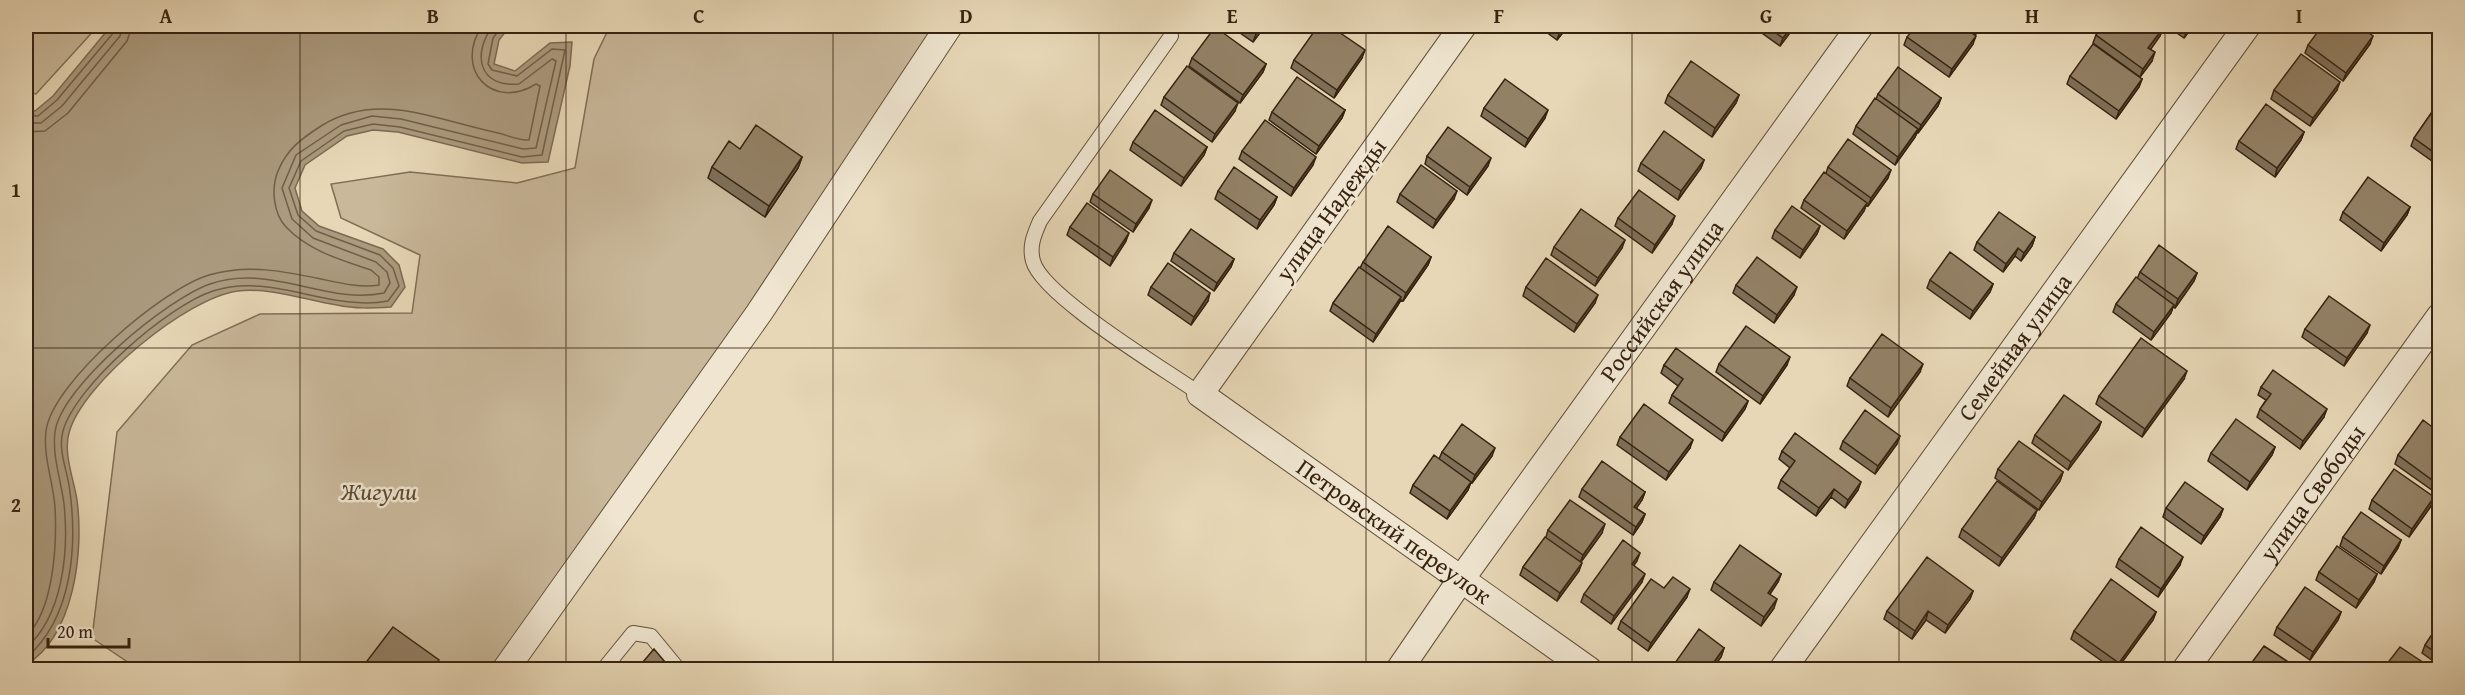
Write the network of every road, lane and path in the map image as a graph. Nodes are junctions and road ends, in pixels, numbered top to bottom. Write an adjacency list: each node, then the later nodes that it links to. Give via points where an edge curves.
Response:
1 (949, 26): 9 (street, via 759,313)
2 (1463, 26): 7 (street, улица Надежды)
3 (1860, 26): 8 (street, Российская улица)
4 (2247, 26): 14 (street, Семейная улица)
5 (1171, 36): 7 (lane, via 1040,222 1031,242 1033,262 1042,279 1064,299)
6 (2439, 316): 15 (street, улица Свободы)
7 (1200, 394): 8 (street, Петровский переулок)
8 (1462, 578): 12 (street, Российская улица); 13 (street, Петровский переулок)
9 (505, 669)
10 (603, 669): 11 (lane, via 633,633 651,636)
11 (680, 669)
12 (1399, 669)
13 (1589, 669)
14 (1782, 669)
15 (2185, 669)

